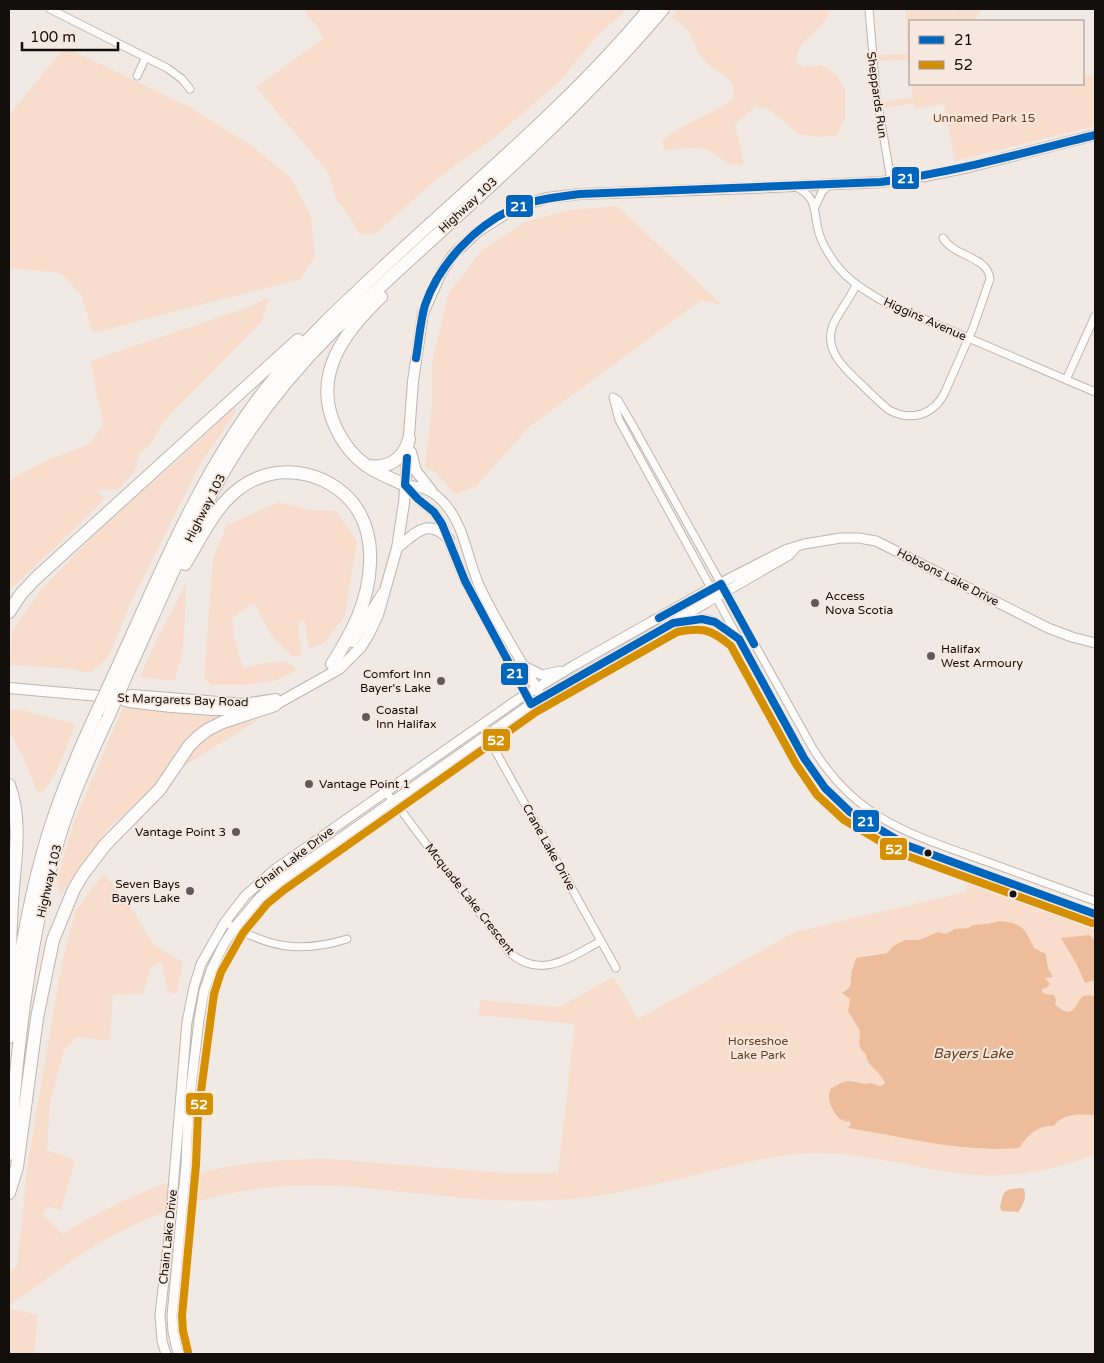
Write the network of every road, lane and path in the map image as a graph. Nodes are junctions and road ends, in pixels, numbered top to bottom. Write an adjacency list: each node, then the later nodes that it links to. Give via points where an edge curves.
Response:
1 (50, 9): 5 (street)
2 (649, 9): 16 (highway, Highway 103, via 562,103)
3 (663, 9): 9 (highway, Highway 103, via 606,74)
4 (869, 9): 10 (street, Sheppards Run, via 876,93)
5 (146, 56): 6 (street); 7 (street, via 182,79)
6 (137, 76)
7 (190, 89)
8 (1095, 136): 10 (main road, St Margarets Bay Road, via 964,168)
9 (525, 153): 24 (highway, via 377,300 351,330 336,354 327,385 331,415 345,444); 38 (highway, Highway 103, via 333,330 277,393 219,479)
10 (891, 180): 11 (main road, St Margarets Bay Road)
11 (830, 184): 12 (main road, St Margarets Bay Road); 13 (street, via 819,196)
12 (793, 186): 13 (street, via 808,195); 21 (main road, St Margarets Bay Road, via 568,195 536,201 496,219 469,238 453,255 426,303 413,381)
13 (815, 208): 15 (street, Higgins Avenue, via 819,234 829,254)
14 (943, 238): 18 (street, via 952,249 983,265 990,276)
15 (856, 285): 18 (street, Higgins Avenue, via 884,302); 18 (street, via 832,326 833,351 846,370 884,407 896,414 916,416 936,406 946,392)
16 (352, 296): 37 (highway, via 334,308 36,578); 47 (highway, Highway 103, via 282,368 224,449 186,518)
17 (1095, 316): 19 (street)
18 (968, 338): 19 (street, Higgins Avenue)
19 (1066, 380): 20 (street, Higgins Avenue)
20 (1095, 392)
21 (409, 439): 24 (highway, via 404,452 394,462 381,467); 25 (main road, St Margarets Bay Road); 26 (main road, via 416,471)
22 (645, 448): 23 (street); 23 (street, via 618,400 613,397 619,420); 27 (street)
23 (637, 452): 28 (street)
24 (367, 466): 25 (highway)
25 (406, 485): 26 (street); 29 (street, via 434,512); 31 (main road, St Margarets Bay Road)
26 (431, 490): 45 (street, via 455,518 480,588)
27 (674, 501): 28 (street); 32 (street)
28 (666, 506): 33 (street)
29 (449, 539): 31 (main road, via 438,529 424,529); 53 (street, via 466,581)
30 (797, 547): 32 (street, Hobsons Lake Drive, via 785,550); 35 (street, Hobsons Lake Drive); 42 (street, Hobsons Lake Drive, via 842,538 876,541 1048,628)
31 (397, 548): 34 (main road, St Margarets Bay Road)
32 (721, 584): 33 (street, Chain Lake Drive); 35 (street)
33 (711, 588): 36 (street); 41 (street, Chain Lake Drive)
34 (384, 592): 44 (main road, St Margarets Bay Road, via 351,643); 48 (main road, St Margarets Bay Road, via 378,615 361,647 338,669)
35 (726, 592): 36 (street, Chain Lake Drive); 50 (street)
36 (717, 598): 39 (street, Chain Lake Drive); 40 (street)
37 (9, 612)
38 (152, 620): 44 (highway, via 217,512 233,493 267,475 305,474 329,483 346,496 361,517 369,542 370,571 363,605); 47 (highway, Highway 103)
39 (673, 623): 40 (street, via 698,618 710,620); 43 (street, Chain Lake Drive)
40 (739, 639): 52 (street)
41 (616, 642): 43 (street); 46 (street, Chain Lake Drive)
42 (1095, 643)
43 (622, 652): 56 (street, Chain Lake Drive)
44 (332, 664): 48 (main road, St Margarets Bay Road)
45 (524, 665): 46 (street, via 542,675); 51 (street)
46 (573, 666): 51 (street, Chain Lake Drive)
47 (120, 676): 59 (highway, Highway 103, bridge)
48 (323, 677): 55 (main road, St Margarets Bay Road)
49 (9, 688): 54 (main road, St Margarets Bay Road)
50 (779, 688): 52 (street); 65 (street, via 824,766 846,792 871,812 928,841)
51 (537, 689): 53 (street, Chain Lake Drive); 56 (street)
52 (769, 693): 66 (street, via 815,776 850,812 906,845)
53 (526, 695): 57 (street); 60 (street, Chain Lake Drive)
54 (110, 697): 55 (main road, St Margarets Bay Road, via 132,695 244,704); 58 (main road, St Margarets Bay Road, via 214,710 247,711)
55 (286, 698): 58 (main road, St Margarets Bay Road)
56 (542, 698): 57 (street, Chain Lake Drive)
57 (531, 704): 61 (street, Chain Lake Drive)
58 (275, 705): 75 (highway, via 223,722 198,737 160,789 99,852 74,890 53,940 37,1018 18,1167)
59 (102, 714): 73 (highway, Highway 103, via 61,796 43,854 25,933); 74 (highway, Highway 103, via 58,841 47,884 23,1018)
60 (481, 725): 61 (street, Crane Lake Drive); 63 (street, Chain Lake Drive)
61 (486, 735): 64 (street, Chain Lake Drive); 70 (street, Crane Lake Drive)
62 (9, 785): 72 (highway, via 16,821)
63 (386, 792): 64 (street, Mcquade Lake Crescent); 67 (street, Chain Lake Drive, via 274,870 245,896)
64 (394, 800): 68 (street, Chain Lake Drive, via 278,882 260,897); 70 (street, Mcquade Lake Crescent, via 515,957 533,965 552,965)
65 (1095, 901)
66 (1095, 914)
67 (225, 922): 68 (street); 76 (street, Chain Lake Drive, via 201,964 187,1022 160,1315)
68 (235, 927): 69 (street, via 262,941 292,947 317,947); 77 (street, Chain Lake Drive, via 212,968 199,1020 188,1113 172,1316)
69 (346, 939)
70 (601, 941): 71 (street, Crane Lake Drive)
71 (616, 968)
72 (9, 1018)
73 (9, 1037)
74 (9, 1154)
75 (9, 1192)
76 (166, 1354)
77 (178, 1354)

